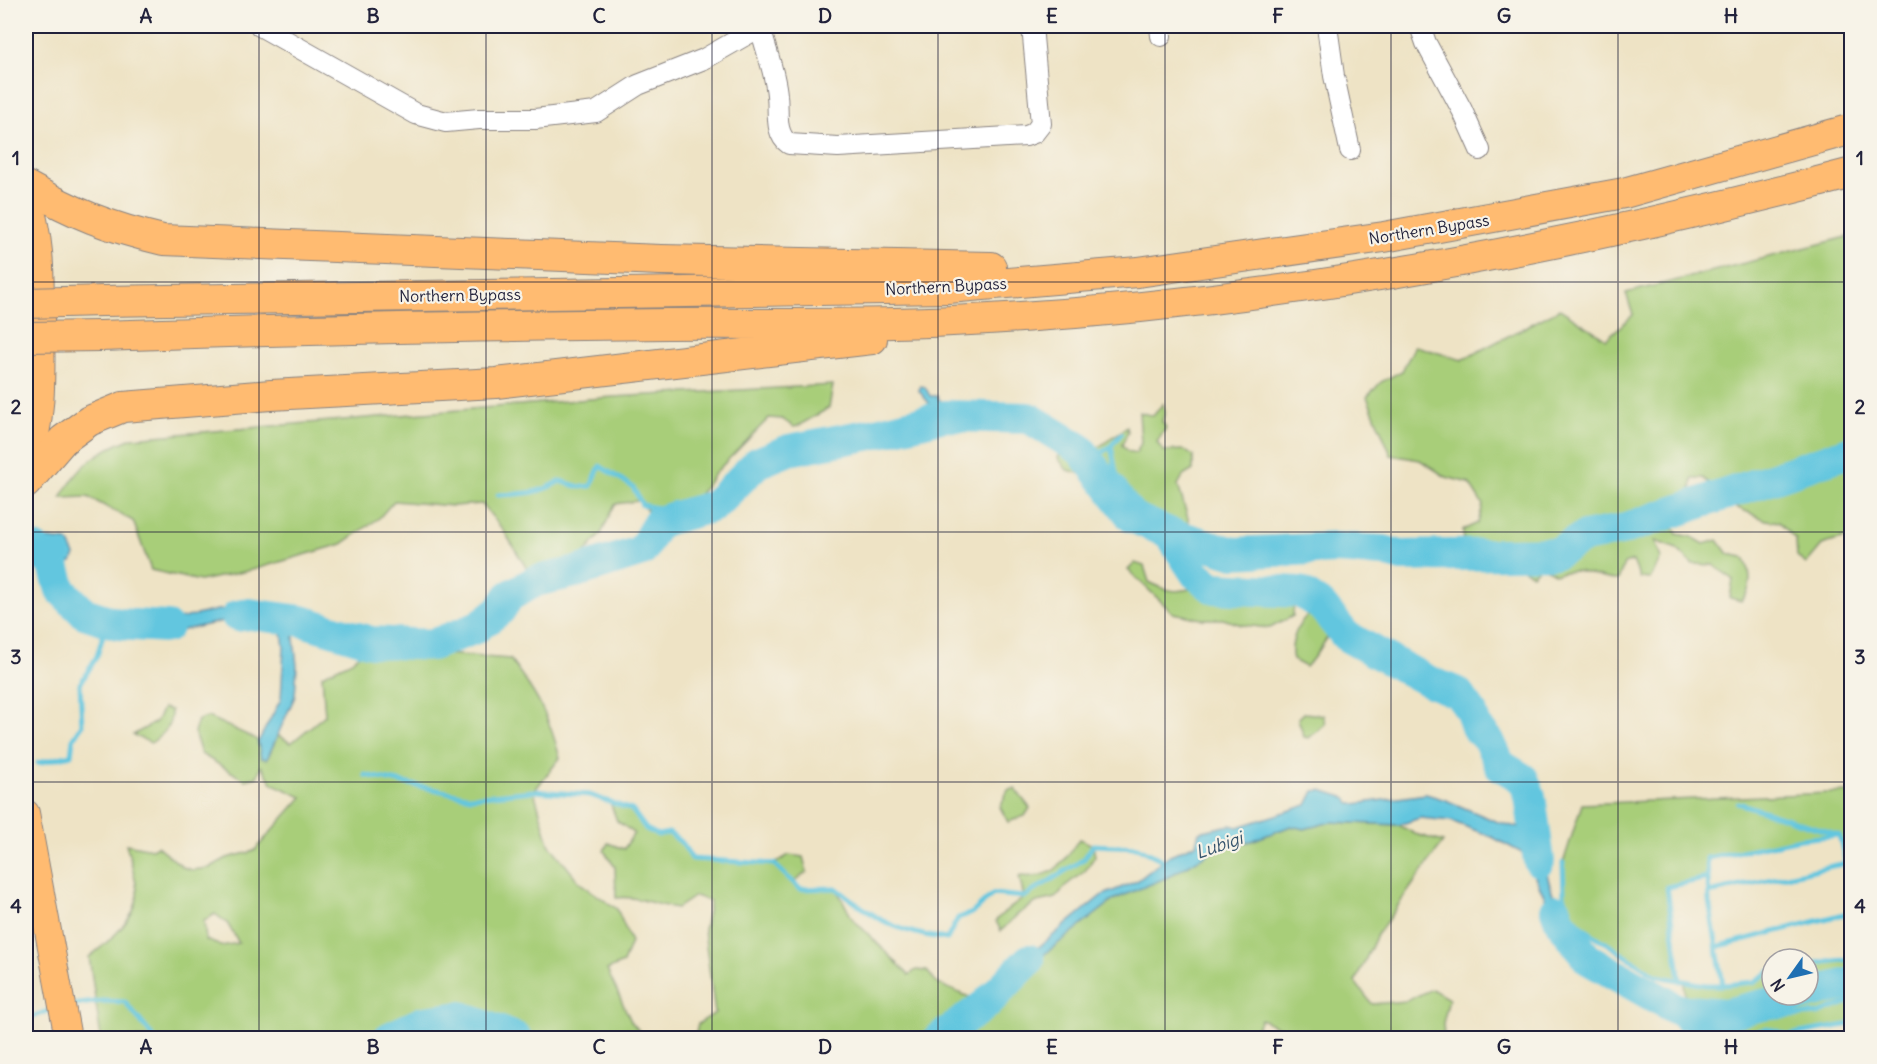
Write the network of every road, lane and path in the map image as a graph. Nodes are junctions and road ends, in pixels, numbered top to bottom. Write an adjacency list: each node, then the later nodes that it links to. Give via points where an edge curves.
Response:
1 (260, 26): 2 (street, via 416,114 446,122 596,112 638,85 704,59)
2 (760, 26): 3 (street, via 773,68 782,139 789,144 838,147 1034,133 1041,124)
3 (1032, 26)
4 (1327, 26): 7 (street)
5 (1420, 26): 8 (street)
6 (1851, 129): 11 (highway, Northern Bypass, via 1613,196 1384,237)
7 (1350, 150)
8 (1480, 150)
9 (1851, 173): 13 (highway, Northern Bypass, via 1720,208 1568,241 1330,284)
10 (26, 189): 11 (highway, via 78,215 163,240 661,260); 15 (main road, via 41,258 43,398)
11 (1138, 272): 12 (highway, Northern Bypass, bridge, via 948,288)
12 (26, 303)
13 (1149, 306): 14 (highway, Northern Bypass, bridge, via 951,321 312,328); 16 (highway, via 496,383 123,407 89,421 63,440)
14 (26, 337)
15 (26, 476)
16 (26, 483)
17 (26, 813): 18 (main road)
18 (68, 1038)

